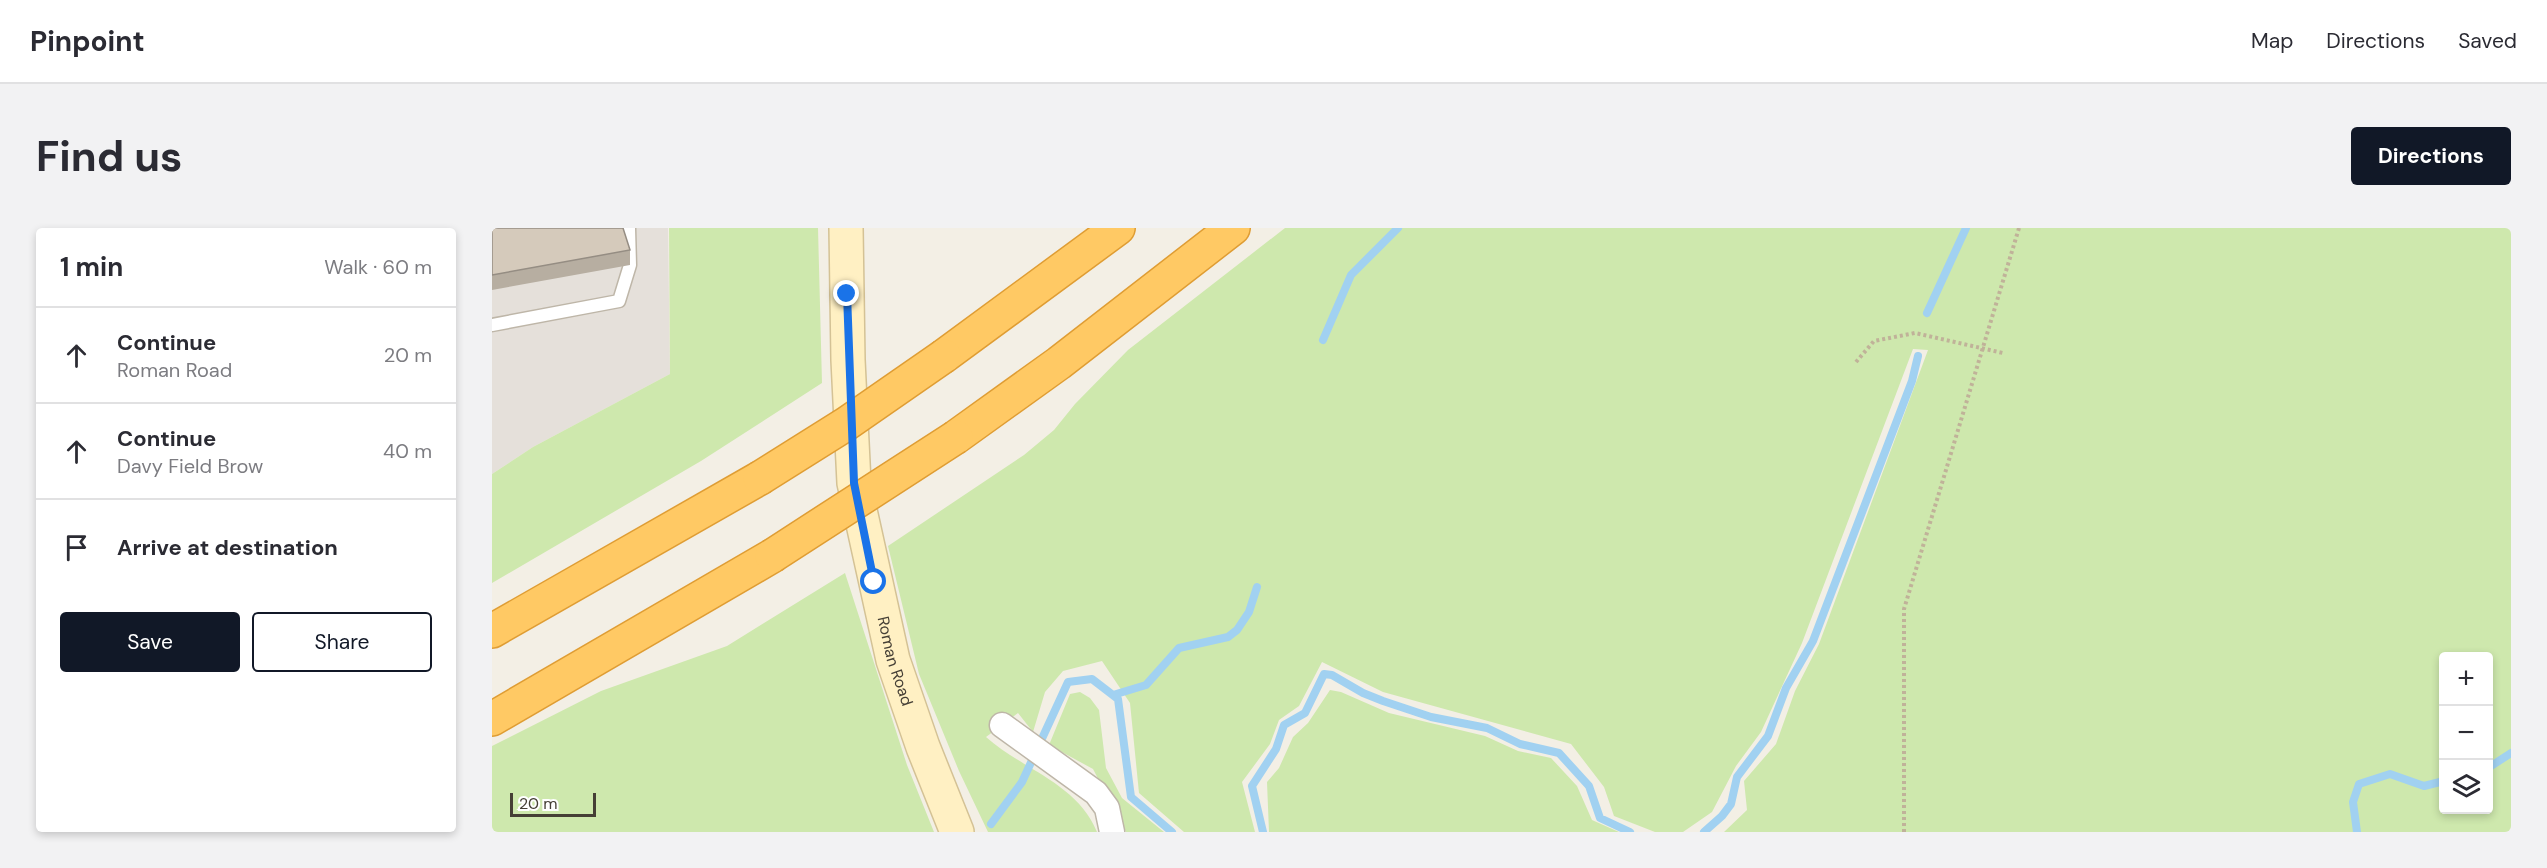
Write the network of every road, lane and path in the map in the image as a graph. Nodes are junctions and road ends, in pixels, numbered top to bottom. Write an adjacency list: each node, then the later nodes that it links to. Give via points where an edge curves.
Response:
1 (629, 228): 6 (lane, via 630,265 619,301)
2 (846, 228): 12 (street, Roman Road, via 854,483 892,660)
3 (1118, 228): 9 (highway, bridge, via 846,424 760,478)
4 (1233, 228): 10 (highway, bridge, via 956,437 772,556)
5 (2019, 228): 14 (path, via 1904,609)
6 (492, 325)
7 (2003, 353): 8 (path, via 1915,333 1874,341)
8 (1856, 362)
9 (492, 631)
10 (492, 719)
11 (1002, 725): 13 (street, via 1096,793 1107,808)
12 (957, 832)
13 (1112, 832)
14 (1904, 832)

